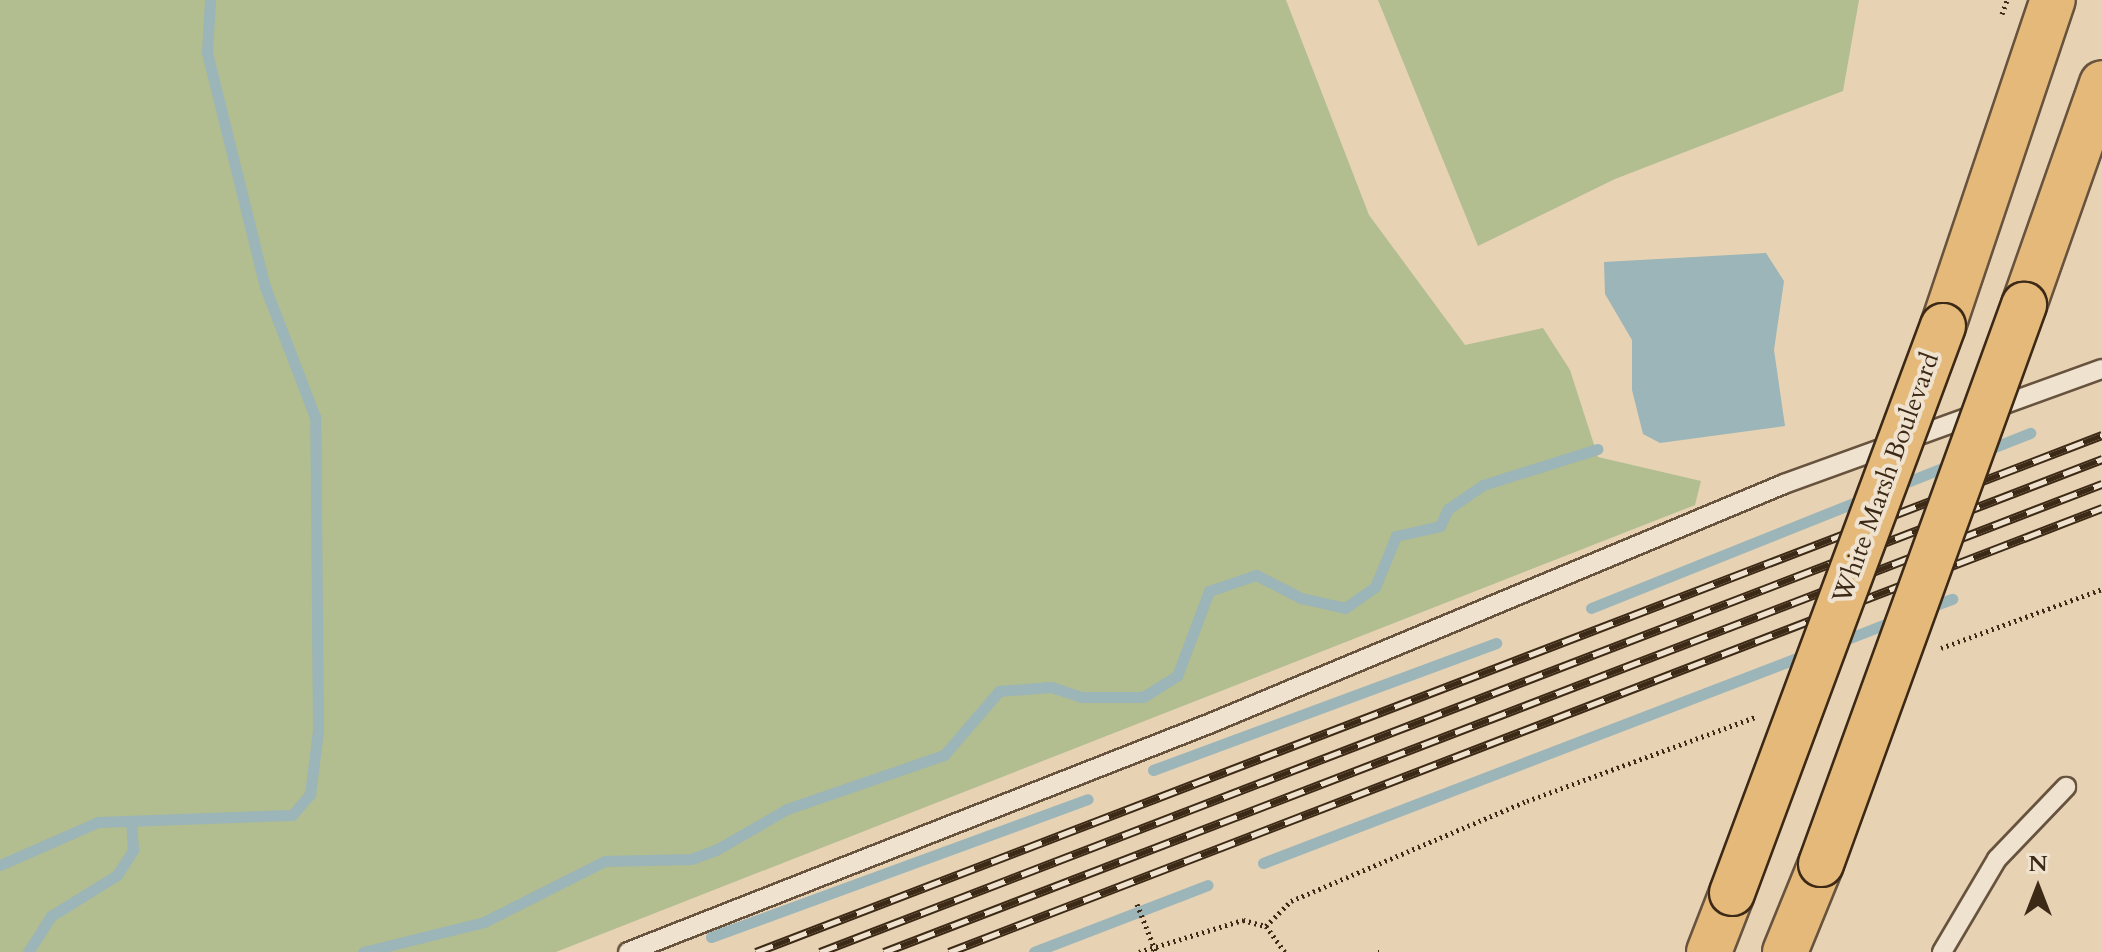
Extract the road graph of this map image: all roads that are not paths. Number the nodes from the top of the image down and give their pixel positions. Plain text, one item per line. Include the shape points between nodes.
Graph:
1 (2053, 0) edge
2 (2102, 83) edge
3 (2102, 369) edge
4 (2066, 787) dead end
5 (628, 952) edge
6 (1709, 952) edge
7 (1785, 952) edge
8 (1942, 952) edge

1 - 6 main road, White Marsh Boulevard, bridge via 1943,326
2 - 7 main road, bridge
3 - 5 lane via 1784,484 1211,723
4 - 8 lane via 1997,859

